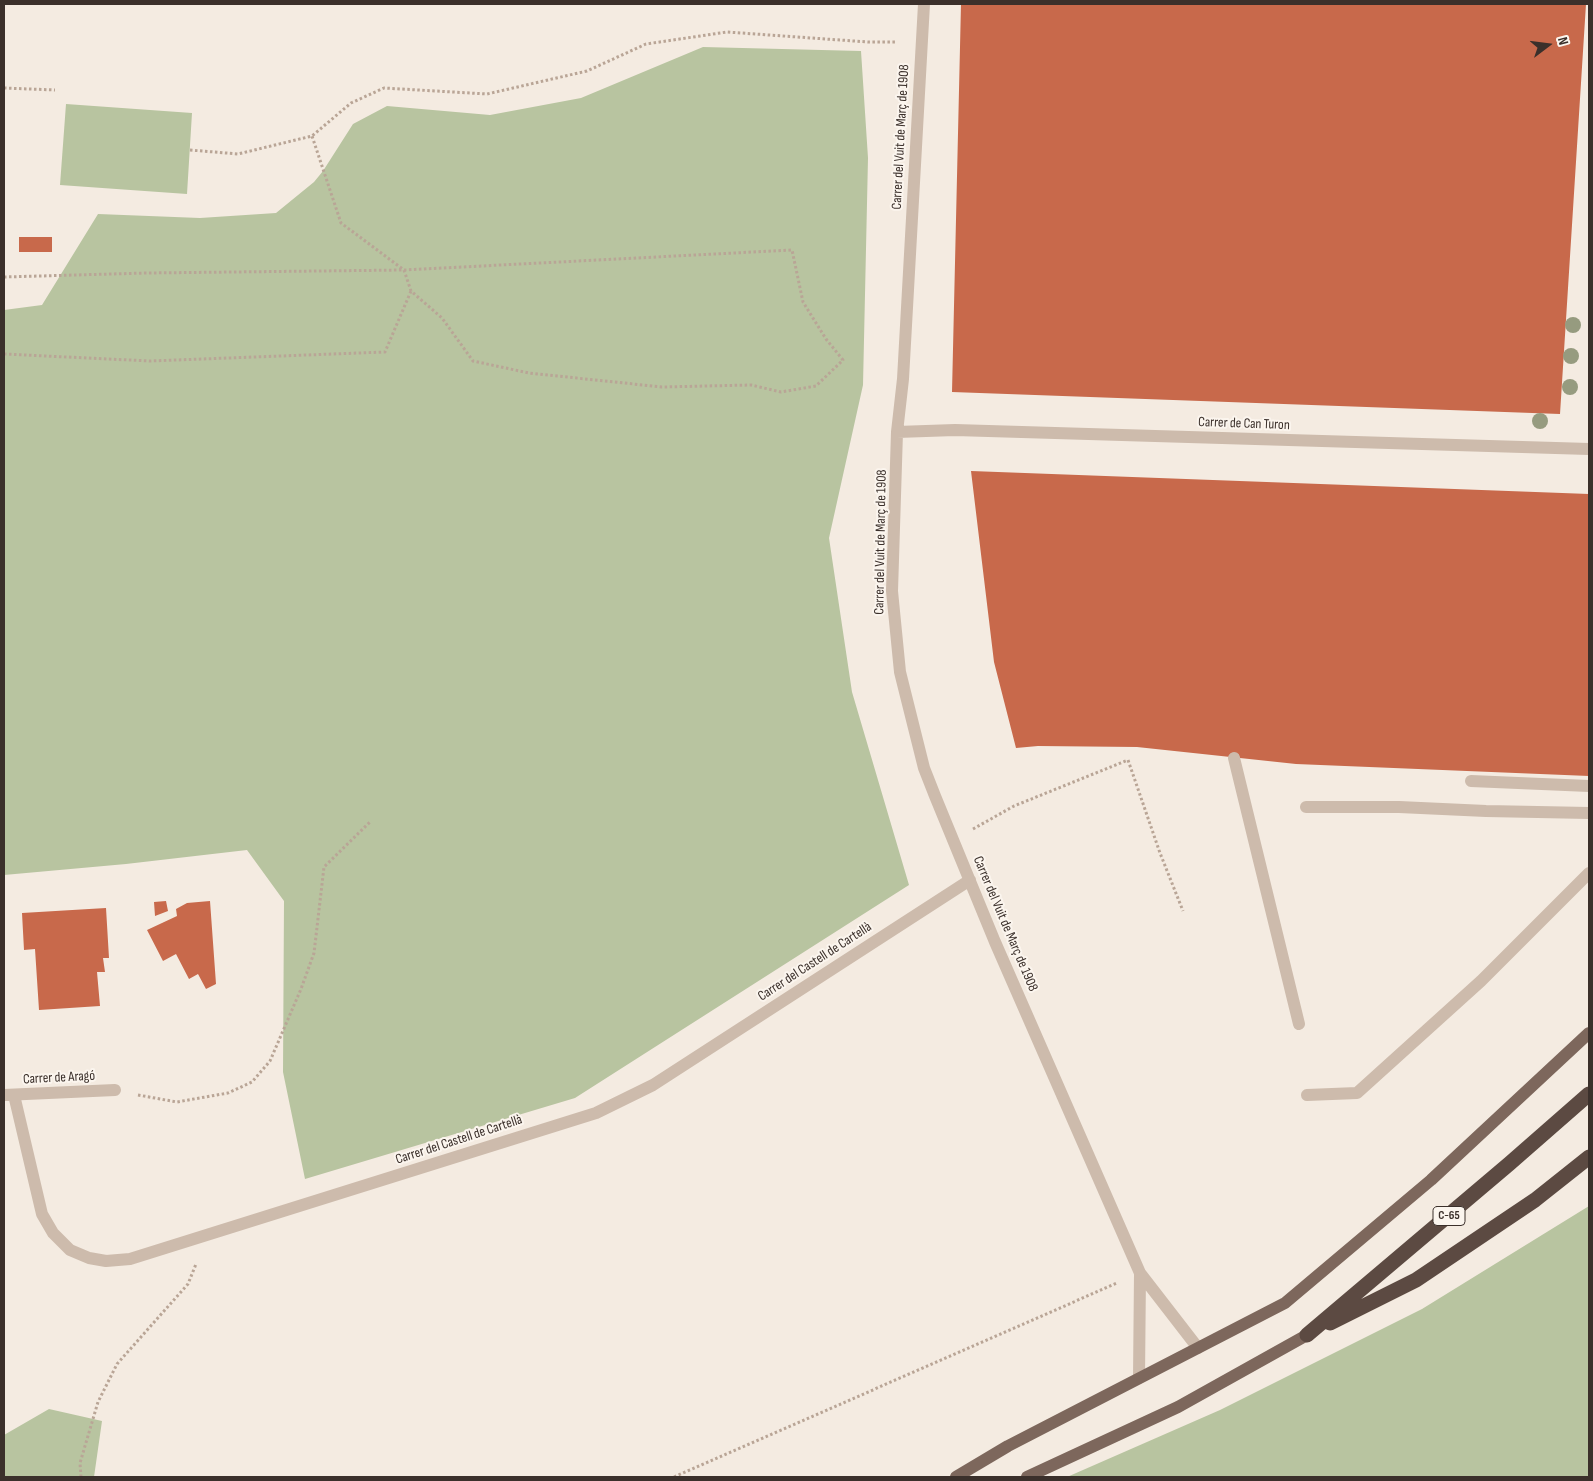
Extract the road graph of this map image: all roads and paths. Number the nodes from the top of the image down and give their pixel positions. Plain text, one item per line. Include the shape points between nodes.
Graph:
1 (924, 4) edge
2 (904, 42) dead end
3 (4, 88) edge
4 (55, 90) dead end
5 (312, 136) junction
6 (190, 150) dead end
7 (404, 270) junction
8 (4, 277) edge
9 (411, 291) junction
10 (4, 354) edge
11 (897, 432) junction
12 (1589, 450) edge
13 (1234, 758) dead end
14 (1471, 781) dead end
15 (1589, 786) edge
16 (1306, 806) dead end
17 (1589, 813) edge
18 (371, 821) dead end
19 (953, 840) junction
20 (1589, 873) edge
21 (970, 880) junction
22 (1183, 910) dead end
23 (1299, 1024) dead end
24 (1589, 1033) edge
25 (115, 1090) joint
26 (1589, 1094) edge
27 (9, 1095) edge
28 (1307, 1095) dead end
29 (1589, 1158) edge
30 (207, 1235) junction
31 (1140, 1273) junction
32 (1307, 1335) junction
33 (1198, 1348) junction
34 (1139, 1378) junction
35 (81, 1477) edge
36 (674, 1477) edge
37 (956, 1477) edge
38 (1027, 1477) edge

1 - 11 street, Carrer del Vuit de Març de 1908 via 903,380
2 - 5 path via 727,32 646,44 586,71 487,94 384,88 351,102
3 - 4 path
5 - 6 path via 238,154
5 - 7 path via 341,223
7 - 8 path
7 - 9 path
7 - 9 path via 792,250 803,302 843,360 816,386 781,392 751,385 652,386 529,373 473,361 442,318
9 - 10 path via 385,352 150,361
11 - 12 street, Carrer de Can Turon via 965,430
11 - 19 street, Carrer del Vuit de Març de 1908 via 892,591 900,672 924,768
13 - 23 street
14 - 15 street
16 - 17 street
18 - 25 path via 324,868 314,953 302,989 270,1061 252,1082 228,1094 177,1102
19 - 21 street, Carrer del Vuit de Març de 1908
19 - 22 path via 1014,806 1128,760
20 - 28 street via 1481,981 1357,1093
21 - 30 street, Carrer del Castell de Cartellà via 661,1080 596,1113
21 - 31 street, Carrer del Vuit de Març de 1908
24 - 33 main road via 1432,1180 1285,1303
25 - 27 street, Carrer de Aragó
26 - 32 highway, C-65
27 - 30 street, Carrer del Castell de Cartellà via 42,1214 53,1233 70,1250 106,1261 130,1259
29 - 32 highway, C-65 via 1535,1200 1416,1280
30 - 35 path via 188,1284 117,1364 98,1402 80,1463
31 - 33 street, Carrer del Vuit de Març de 1908
31 - 34 street, Carrer del Vuit de Març de 1908
31 - 36 path
32 - 38 main road, C-65 via 1178,1407
33 - 34 main road
34 - 37 main road via 1008,1446

